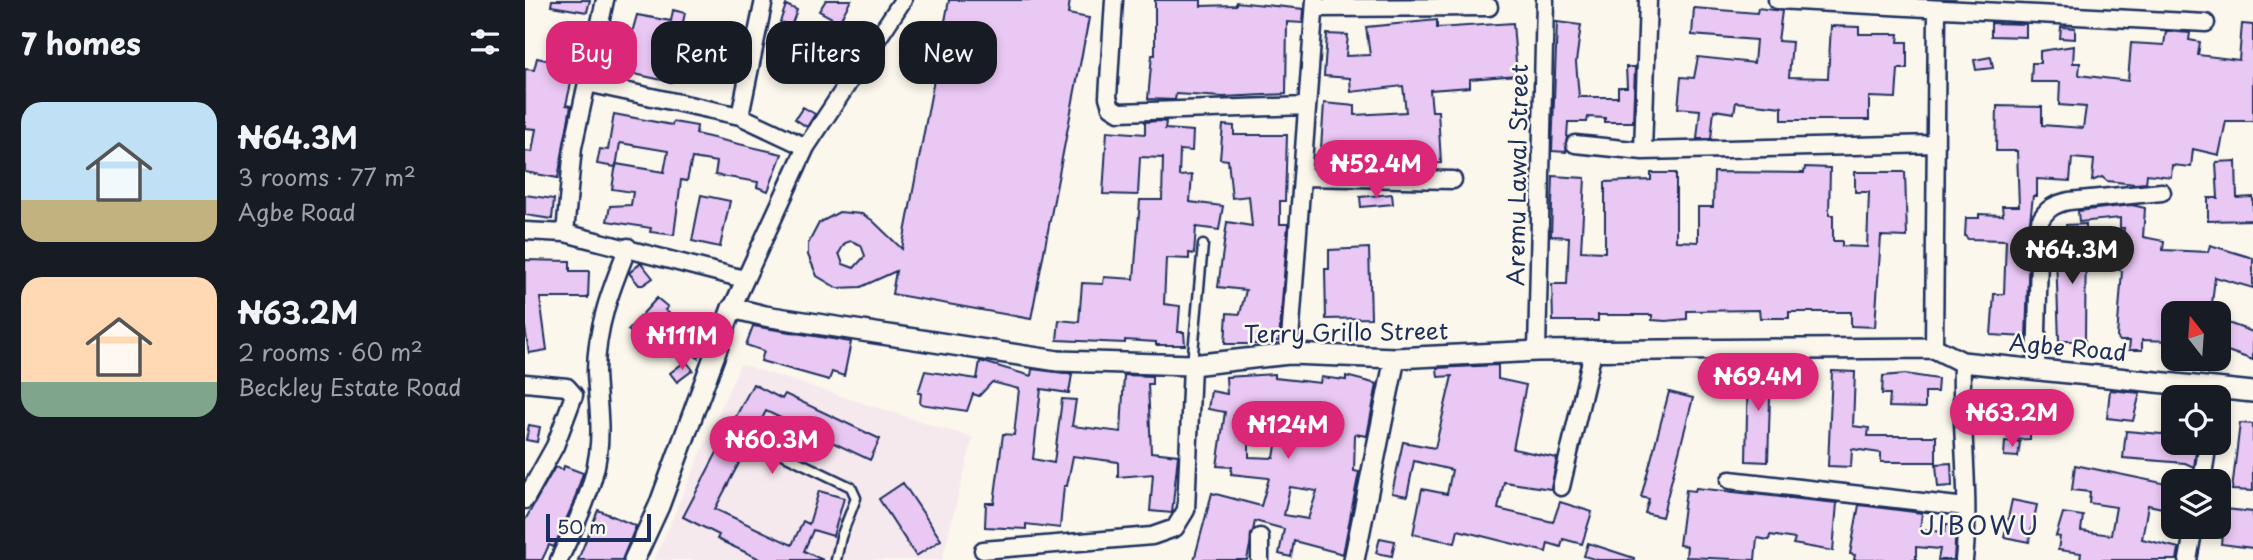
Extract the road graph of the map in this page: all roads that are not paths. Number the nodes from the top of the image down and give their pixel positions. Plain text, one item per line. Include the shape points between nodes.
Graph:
1 (605, 0) edge
2 (764, 0) edge
3 (903, 0) edge
4 (1114, 0) edge
5 (1545, 0) edge
6 (1648, 0) edge
7 (1777, 0) edge
8 (2059, 0) edge
9 (1315, 4) edge
10 (1489, 7) dead end
11 (1937, 11) junction
12 (2044, 14) junction
13 (600, 21) edge
14 (2206, 23) dead end
15 (587, 84) edge
16 (592, 84) edge
17 (1307, 106) junction
18 (740, 116) junction
19 (1575, 144) dead end
20 (1936, 144) junction
21 (806, 147) junction
22 (1643, 151) junction
23 (1302, 177) junction
24 (1453, 180) dead end
25 (2162, 192) dead end
26 (525, 231) edge
27 (565, 233) junction
28 (1203, 246) dead end
29 (628, 247) junction
30 (744, 279) junction
31 (732, 308) junction
32 (1934, 348) junction
33 (1537, 351) junction
34 (1593, 352) junction
35 (1289, 354) junction
36 (1395, 358) junction
37 (1962, 362) junction
38 (1192, 365) junction
39 (2036, 368) junction
40 (525, 383) edge
41 (2164, 385) edge
42 (2253, 391) edge
43 (2231, 392) edge
44 (774, 450) dead end
45 (1730, 480) dead end
46 (1560, 487) dead end
47 (525, 500) edge
48 (1966, 507) junction
49 (1261, 537) dead end
50 (2192, 539) edge
51 (983, 550) dead end
52 (1964, 558) edge
53 (559, 560) edge
54 (634, 560) edge
55 (836, 560) edge
56 (1260, 560) edge
57 (1354, 560) edge
58 (1981, 560) edge
59 (2188, 560) edge

1 - 13 street
2 - 18 street
3 - 21 street
4 - 17 street via 1108,97 1119,112
5 - 33 street, Aremu Lawal Street
6 - 22 street
7 - 11 street
8 - 12 street
9 - 10 street
9 - 17 street
11 - 12 street
11 - 20 street
12 - 14 street
15 - 27 street via 573,147
16 - 18 street
17 - 23 street
18 - 21 street
19 - 22 street
20 - 22 street
20 - 32 street
21 - 30 street
23 - 24 street
23 - 35 street
25 - 39 street via 2070,201 2045,212 2040,221
26 - 27 street
27 - 29 street
28 - 38 lane
29 - 30 street
29 - 53 street via 605,302 598,338 600,439 596,464 589,492
30 - 31 street
31 - 38 street, Terry Grillo Street via 1058,362
31 - 54 street via 659,506
32 - 34 street, Terry Grillo Street
32 - 37 street, Terry Grillo Street
33 - 34 street, Terry Grillo Street
33 - 36 street, Terry Grillo Street
34 - 46 street
35 - 36 street, Terry Grillo Street
35 - 38 street, Terry Grillo Street
36 - 57 street
37 - 39 street, Agbe Road
37 - 48 street
38 - 51 street via 1186,510 1175,528 1152,536
39 - 41 street, Agbe Road
40 - 47 street via 567,387 574,395 555,446
42 - 43 street, Agbe Road
44 - 55 lane via 851,487 856,498
45 - 48 street
48 - 52 street
49 - 56 street
50 - 59 street
52 - 58 street

